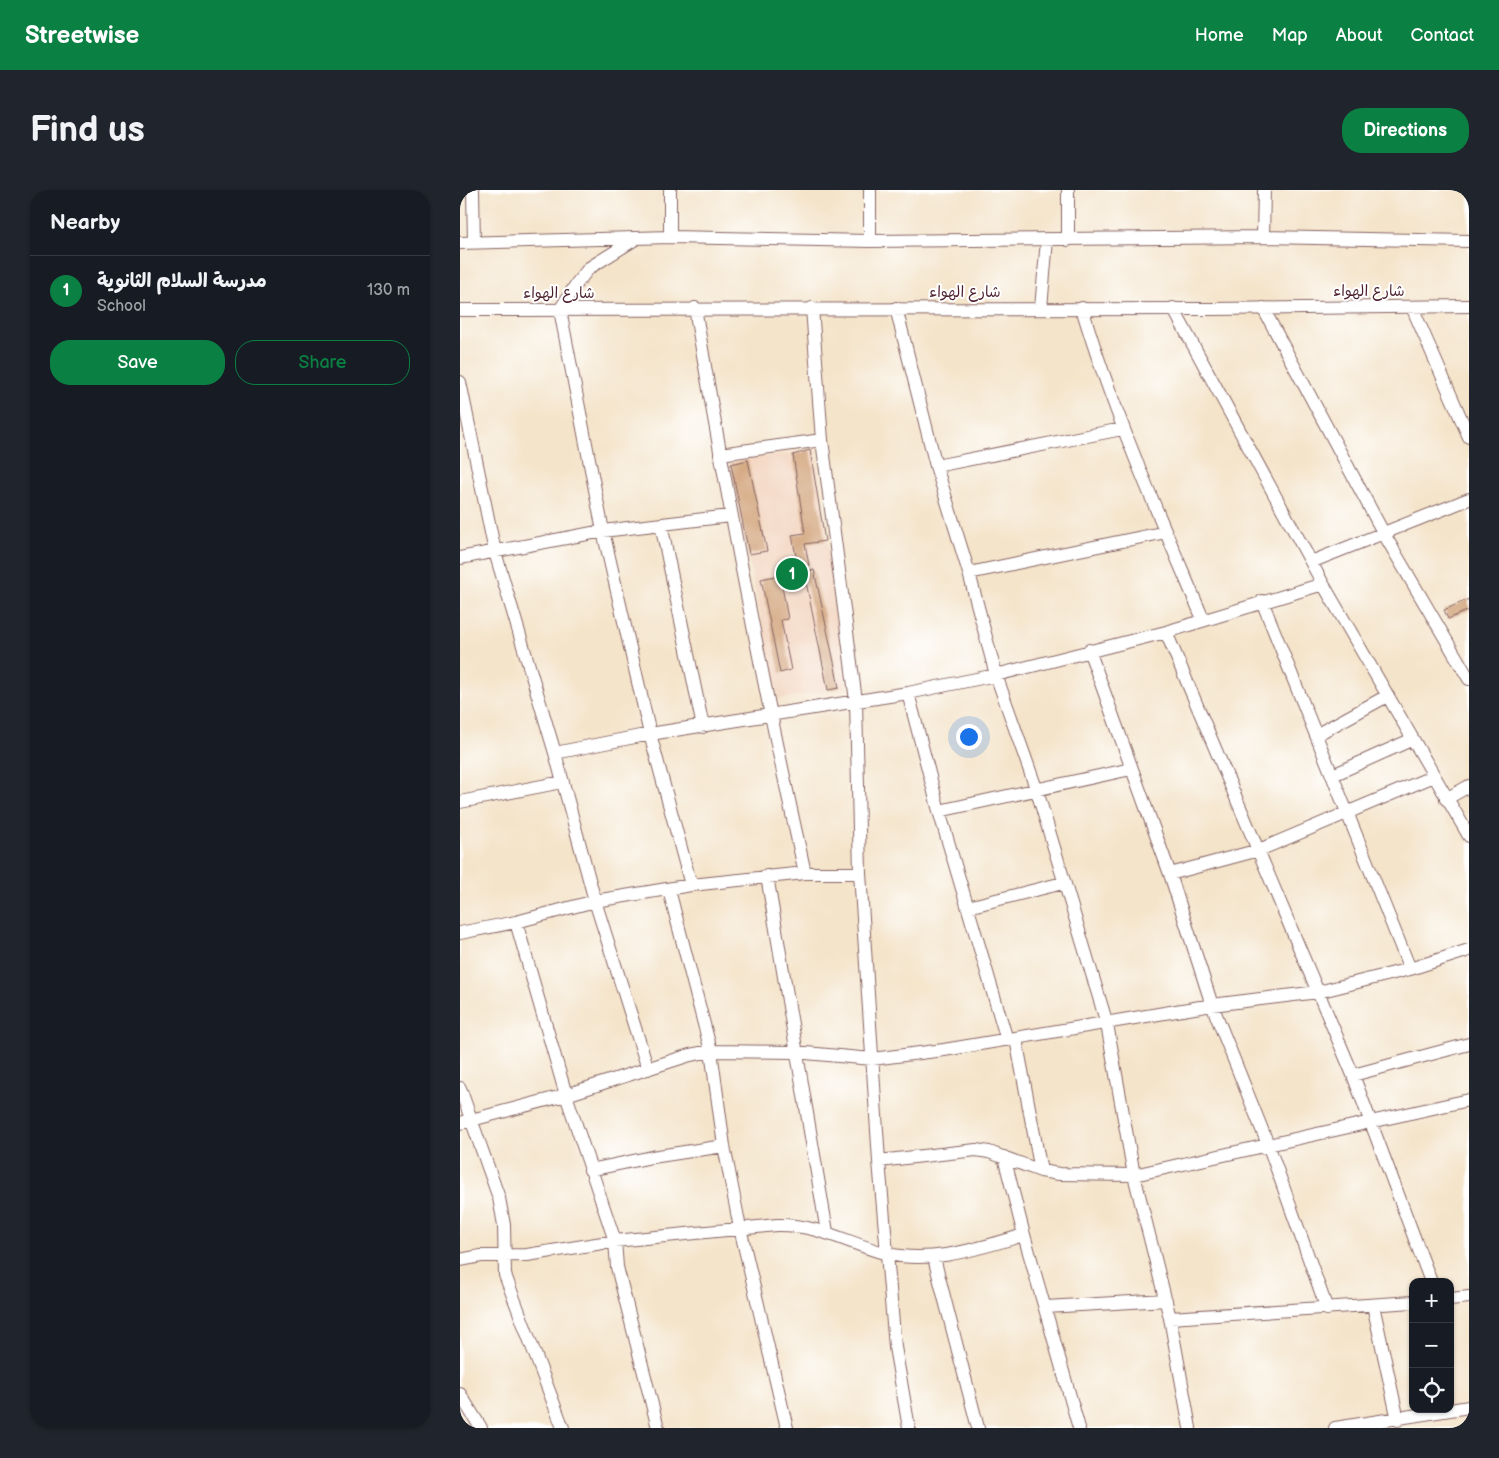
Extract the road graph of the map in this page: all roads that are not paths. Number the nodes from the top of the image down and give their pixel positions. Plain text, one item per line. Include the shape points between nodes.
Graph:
1 (473, 190) edge
2 (670, 190) edge
3 (870, 190) edge
4 (1068, 190) edge
5 (1264, 190) edge
6 (670, 237) junction
7 (1264, 237) junction
8 (637, 238) junction
9 (870, 240) junction
10 (1047, 240) junction
11 (1068, 240) junction
12 (1469, 241) edge
13 (460, 243) edge
14 (474, 243) junction
15 (1469, 306) edge
16 (1412, 307) junction
17 (695, 308) junction
18 (812, 308) junction
19 (896, 308) junction
20 (1042, 308) junction
21 (1082, 308) junction
22 (1173, 308) junction
23 (1263, 308) junction
24 (460, 310) edge
25 (560, 310) junction
26 (460, 382) edge
27 (1122, 428) junction
28 (1468, 430) edge
29 (822, 440) junction
30 (720, 454) junction
31 (936, 466) junction
32 (1469, 499) edge
33 (730, 516) junction
34 (661, 524) junction
35 (602, 531) junction
36 (1166, 532) junction
37 (1384, 534) junction
38 (495, 552) junction
39 (460, 558) edge
40 (1311, 562) junction
41 (968, 573) junction
42 (1322, 584) junction
43 (1262, 601) junction
44 (1203, 619) junction
45 (1166, 632) junction
46 (1089, 650) junction
47 (996, 675) junction
48 (1469, 679) edge
49 (908, 693) junction
50 (1387, 696) junction
51 (856, 701) junction
52 (770, 716) junction
53 (703, 727) junction
54 (650, 734) junction
55 (1316, 735) junction
56 (1412, 739) junction
57 (555, 753) junction
58 (1131, 769) junction
59 (1332, 775) junction
60 (1434, 776) junction
61 (562, 782) junction
62 (1469, 786) edge
63 (1037, 791) junction
64 (1446, 799) junction
65 (460, 802) edge
66 (939, 812) junction
67 (1348, 813) junction
68 (1469, 836) edge
69 (1259, 850) junction
70 (805, 873) junction
71 (860, 873) junction
72 (1170, 874) junction
73 (767, 876) junction
74 (1063, 883) junction
75 (691, 885) junction
76 (669, 890) junction
77 (595, 901) junction
78 (968, 906) junction
79 (516, 922) junction
80 (460, 933) edge
81 (1469, 950) edge
82 (1410, 968) junction
83 (1318, 992) junction
84 (1212, 1005) junction
85 (1107, 1024) junction
86 (1011, 1040) junction
87 (1469, 1044) edge
88 (711, 1051) junction
89 (795, 1052) junction
90 (872, 1059) junction
91 (648, 1070) junction
92 (1353, 1075) junction
93 (460, 1088) edge
94 (566, 1095) junction
95 (1469, 1100) edge
96 (466, 1122) edge
97 (1372, 1122) junction
98 (724, 1146) junction
99 (1269, 1147) junction
100 (1004, 1157) junction
101 (879, 1161) junction
102 (590, 1170) junction
103 (1041, 1171) junction
104 (1134, 1175) junction
105 (740, 1228) junction
106 (827, 1232) junction
107 (1024, 1235) junction
108 (615, 1241) junction
109 (886, 1253) junction
110 (505, 1255) junction
111 (934, 1258) junction
112 (460, 1260) edge
113 (1430, 1278) edge
114 (1469, 1297) edge
115 (1454, 1299) edge
116 (1166, 1300) junction
117 (1409, 1302) edge
118 (1373, 1306) junction
119 (1046, 1307) junction
120 (1327, 1309) junction
121 (1170, 1318) junction
122 (460, 1394) edge
123 (1469, 1406) edge
124 (1398, 1420) junction
125 (481, 1428) edge
126 (563, 1428) edge
127 (658, 1428) edge
128 (788, 1428) edge
129 (909, 1428) edge
130 (978, 1428) edge
131 (1079, 1428) edge
132 (1190, 1428) edge
133 (1335, 1428) edge

1 - 14 street
2 - 6 street
3 - 9 street
4 - 11 street
5 - 7 street
6 - 8 street
6 - 9 street
7 - 11 street
7 - 12 street
8 - 14 street
8 - 25 street via 589,268
9 - 10 street
10 - 11 street
10 - 20 street
13 - 14 street
15 - 16 street, شارع الهواء
16 - 23 street, شارع الهواء
16 - 28 street
17 - 18 street, شارع الهواء
17 - 25 street, شارع الهواء
17 - 30 street
18 - 19 street, شارع الهواء
18 - 29 street
19 - 20 street, شارع الهواء
19 - 31 street
20 - 21 street, شارع الهواء
21 - 22 street, شارع الهواء
21 - 27 street
22 - 23 street, شارع الهواء
22 - 40 street
23 - 37 street
24 - 25 street, شارع الهواء
25 - 35 street
26 - 38 street
27 - 31 street
27 - 36 street
29 - 30 street
29 - 51 street
30 - 33 street
31 - 41 street
32 - 37 street
33 - 34 street
33 - 52 street
34 - 35 street
34 - 53 street
35 - 38 street
35 - 54 street
36 - 41 street
36 - 44 street
37 - 40 street
37 - 48 street
38 - 39 street
38 - 57 street
40 - 42 street
41 - 47 street
42 - 43 street
42 - 50 street
43 - 44 street
43 - 55 street
44 - 45 street
45 - 46 street
45 - 69 street
46 - 47 street
46 - 58 street
47 - 49 street
47 - 63 street
49 - 51 street
49 - 66 street
50 - 55 street
50 - 56 street
51 - 52 street
51 - 71 street
52 - 53 street
52 - 70 street
53 - 54 street
54 - 57 street
54 - 75 street
55 - 59 street
56 - 59 street
56 - 60 street
57 - 61 street
58 - 63 street
58 - 72 street
59 - 67 street
60 - 64 street
60 - 67 street
61 - 65 street
61 - 77 street
62 - 64 street
63 - 66 street
63 - 74 street
64 - 68 street
66 - 78 street
67 - 69 street
67 - 82 street
69 - 72 street
69 - 83 street
70 - 71 street
70 - 73 street
71 - 90 street
72 - 84 street
73 - 75 street
73 - 89 street
74 - 78 street
74 - 85 street
75 - 76 street
76 - 77 street
76 - 88 street
77 - 79 street
77 - 91 street
78 - 86 street
79 - 80 street
79 - 94 street
81 - 82 street
82 - 83 street
83 - 84 street
83 - 92 street
84 - 85 street
84 - 99 street
85 - 86 street
85 - 104 street
86 - 90 street
86 - 103 street
87 - 92 street
88 - 89 street
88 - 91 street
88 - 98 street
89 - 90 street
89 - 106 street
90 - 101 street
91 - 94 street
92 - 97 street
93 - 96 street
94 - 96 street
94 - 102 street
95 - 97 street
96 - 110 street via 499,1198
97 - 99 street
97 - 113 street
98 - 102 street
98 - 105 street
99 - 104 street
99 - 120 street
100 - 101 street via 976,1150
100 - 103 street
100 - 107 street
101 - 109 street
102 - 108 street
103 - 104 street
104 - 116 street
105 - 106 street via 789,1225
105 - 108 street
105 - 128 street
106 - 109 street
107 - 111 street
107 - 119 street
108 - 110 street via 527,1256
108 - 127 street via 617,1268
109 - 111 street
109 - 129 street via 895,1347
110 - 112 street
110 - 126 street via 505,1274
111 - 130 street
114 - 115 street
116 - 119 street
116 - 121 street
117 - 118 street
118 - 120 street
118 - 124 street
119 - 131 street
120 - 121 street
121 - 132 street
122 - 125 street
123 - 124 street
124 - 133 street

